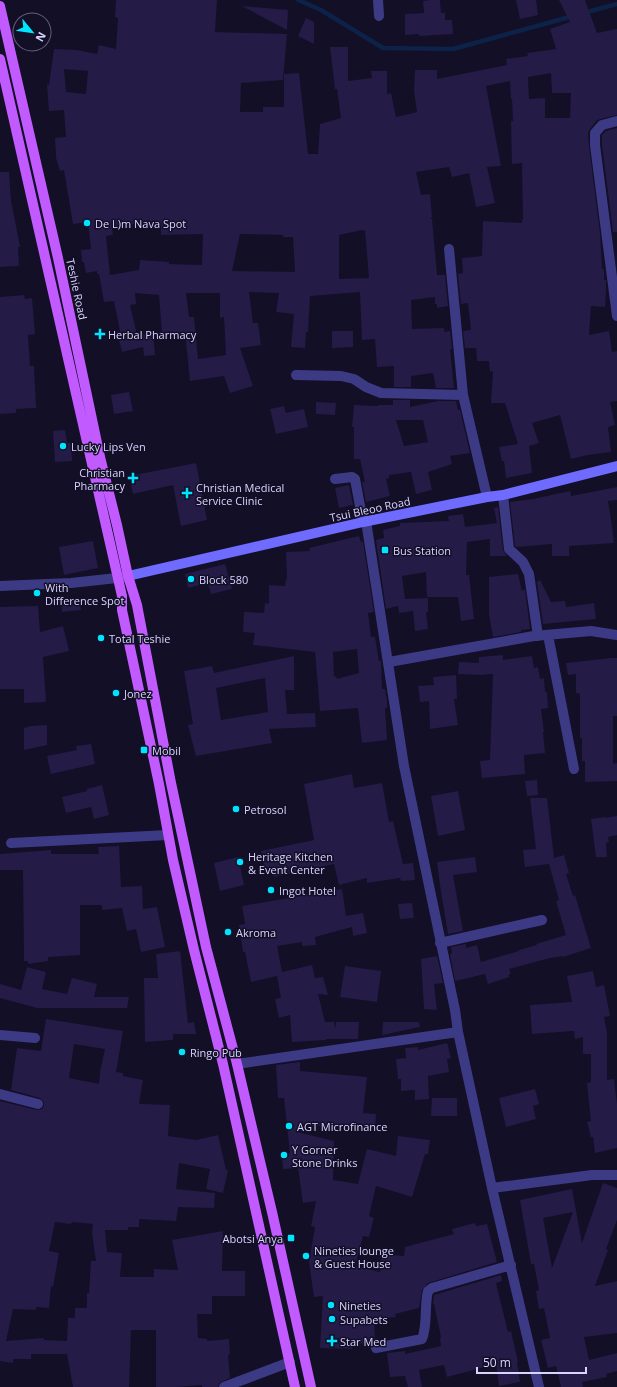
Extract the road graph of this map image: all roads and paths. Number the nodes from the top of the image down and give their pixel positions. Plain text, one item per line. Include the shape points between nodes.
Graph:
1 (378, 0) edge
2 (0, 6) edge
3 (379, 16) dead end
4 (0, 59) edge
5 (617, 121) edge
6 (449, 249) dead end
7 (617, 316) edge
8 (296, 375) dead end
9 (464, 395) junction
10 (617, 466) edge
11 (335, 479) dead end
12 (503, 495) junction
13 (488, 497) junction
14 (365, 521) junction
15 (128, 576) junction
16 (117, 578) junction
17 (0, 586) edge
18 (543, 635) junction
19 (617, 635) edge
20 (389, 662) junction
21 (574, 769) dead end
22 (168, 835) junction
23 (11, 843) dead end
24 (542, 920) dead end
25 (440, 943) junction
26 (458, 1032) junction
27 (0, 1035) edge
28 (35, 1038) dead end
29 (238, 1064) junction
30 (0, 1094) edge
31 (38, 1104) dead end
32 (617, 1175) edge
33 (492, 1188) junction
34 (510, 1265) junction
35 (376, 1348) dead end
36 (290, 1362) junction
37 (224, 1387) edge
38 (295, 1387) edge
39 (311, 1387) edge
40 (539, 1387) edge

1 - 3 street
2 - 15 main road, Teshie Road
4 - 16 main road
5 - 7 street via 602,124 595,133 595,139
6 - 9 street
8 - 9 street via 341,376 354,379 381,393
9 - 13 street
10 - 12 street, Tsui Bleoo Road
11 - 14 street via 355,479
12 - 13 street, Tsui Bleoo Road
12 - 18 street via 509,549 523,562 529,574
13 - 14 street, Tsui Bleoo Road
14 - 15 street, Tsui Bleoo Road
14 - 20 street
15 - 16 street
15 - 29 main road, Teshie Road via 137,605 172,790 206,947
16 - 17 street
16 - 22 main road
18 - 19 street via 591,631
18 - 20 street
18 - 21 street
20 - 25 street via 404,766
22 - 23 street
22 - 36 main road
24 - 25 street
25 - 26 street
26 - 29 street
26 - 33 street
27 - 28 street
29 - 39 main road, Teshie Road
30 - 31 street
32 - 33 street via 592,1175
33 - 34 street
34 - 35 street via 432,1288 426,1298 425,1333 422,1339
34 - 40 street
36 - 37 street
36 - 38 main road

